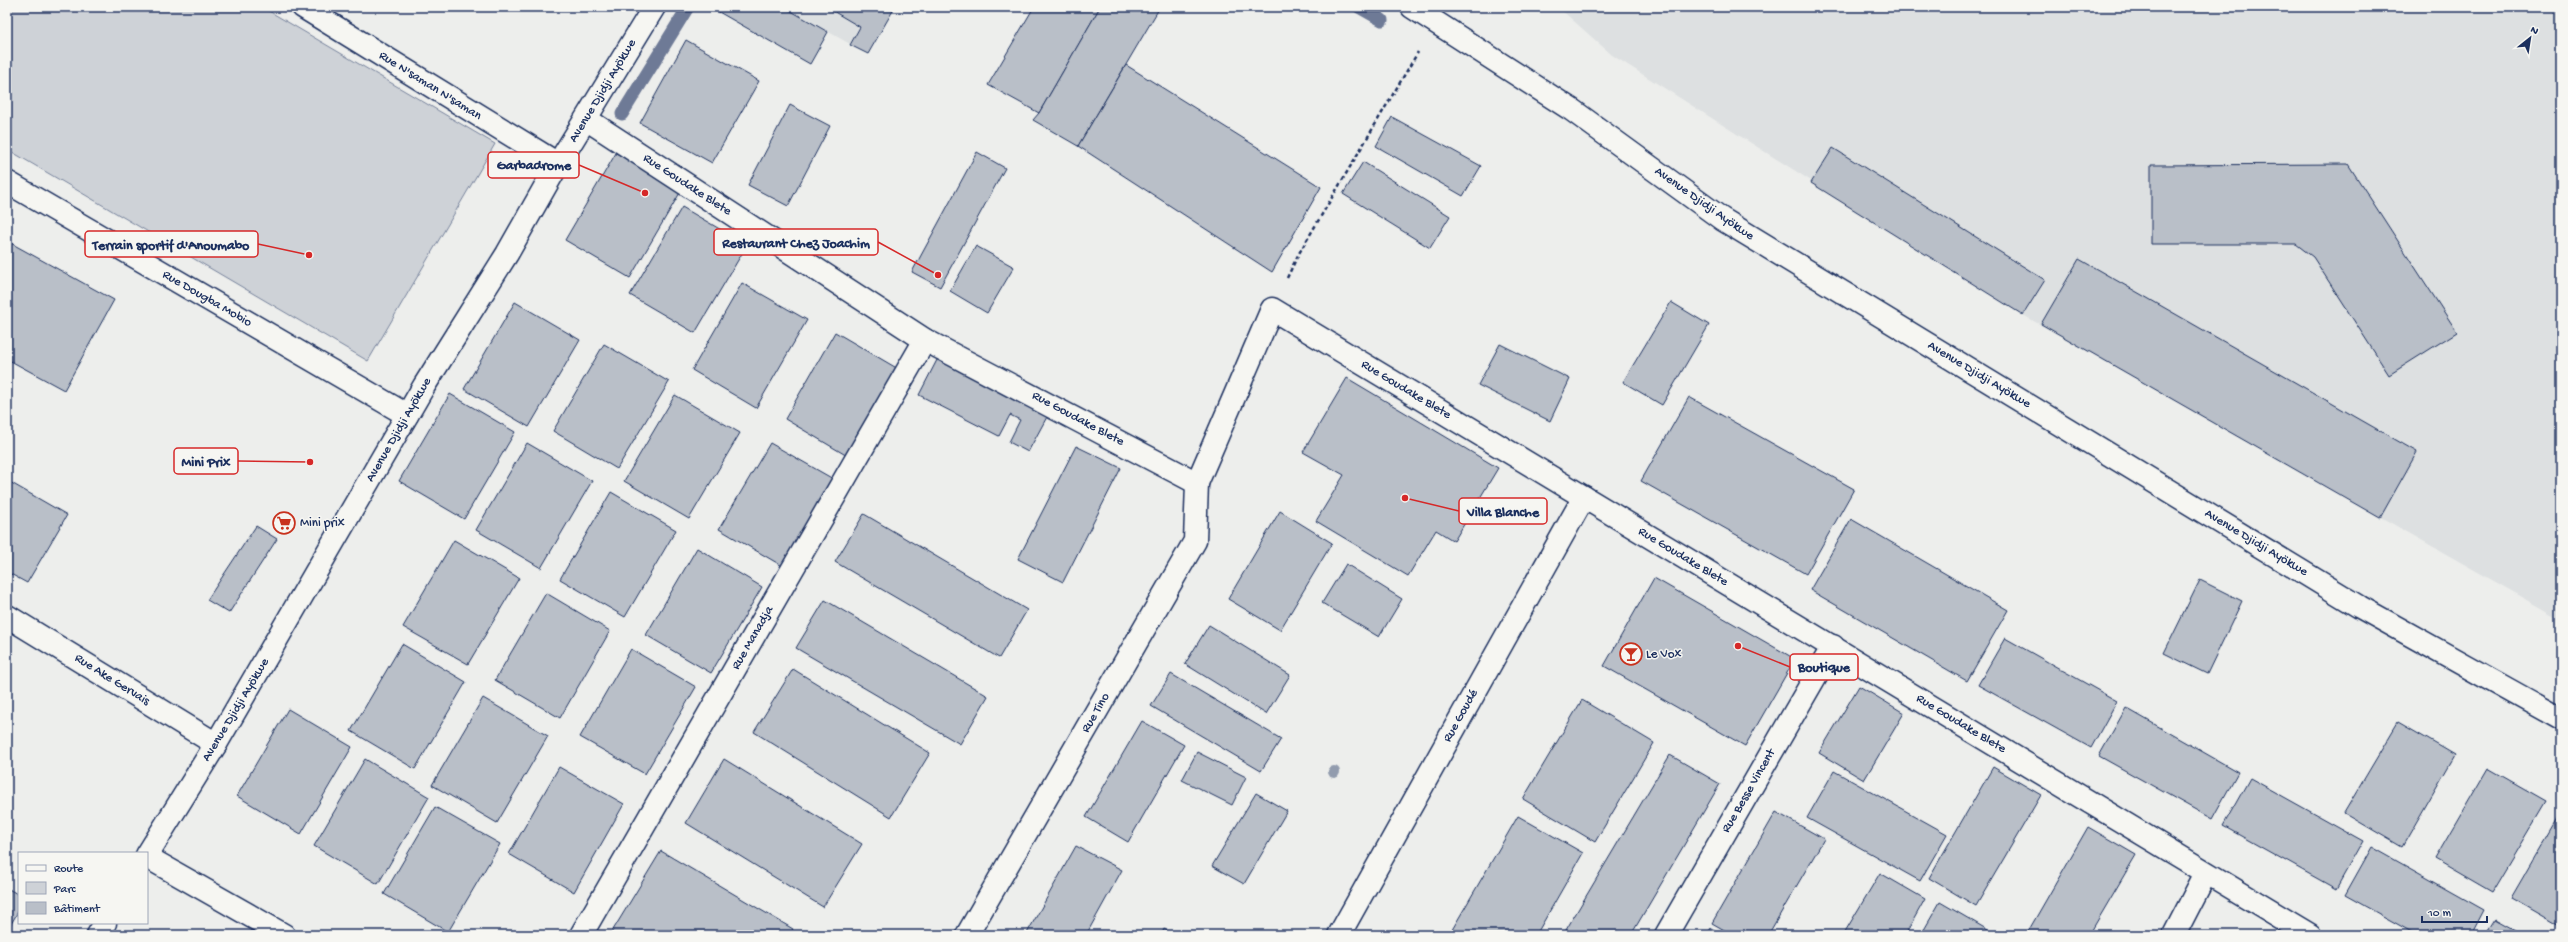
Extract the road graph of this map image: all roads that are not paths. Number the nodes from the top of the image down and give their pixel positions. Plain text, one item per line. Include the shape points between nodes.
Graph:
1 (303, 7) edge
2 (654, 7) edge
3 (1412, 7) edge
4 (586, 119) junction
5 (558, 164) junction
6 (7, 182) edge
7 (925, 340) junction
8 (407, 415) junction
9 (1197, 483) junction
10 (1584, 497) junction
11 (7, 616) edge
12 (1833, 646) junction
13 (2561, 719) edge
14 (216, 744) junction
15 (148, 854) edge
16 (148, 857) edge
17 (2206, 873) junction
18 (104, 924) edge
19 (98, 935) edge
20 (284, 935) edge
21 (581, 935) edge
22 (968, 935) edge
23 (1339, 935) edge
24 (1666, 935) edge
25 (2174, 935) edge
26 (2310, 935) edge

1 - 5 street, Rue N'saman N'saman
2 - 4 street, Avenue Djidji Ayökwe
3 - 13 street, Avenue Djidji Ayökwe via 1572,110 1722,219 2360,607
4 - 5 street, Avenue Djidji Ayökwe
4 - 7 street, Rue Goudake Blete
5 - 8 street, Avenue Djidji Ayökwe via 507,254
6 - 8 street, Rue Dougba Mobio
7 - 9 street, Rue Goudake Blete
7 - 21 street, Rue Manadja
8 - 14 street, Avenue Djidji Ayökwe
9 - 10 street, Rue Goudake Blete via 1272,309
9 - 22 street, Rue Tino via 1195,540
10 - 12 street, Rue Goudake Blete
10 - 23 street, Rue Goudé
11 - 14 street, Rue Ake Gervais
12 - 17 street, Rue Goudake Blete
12 - 24 street, Rue Besse Vincent
14 - 15 street, Avenue Djidji Ayökwe
16 - 20 street
17 - 25 street
17 - 26 street, Rue Goudake Blete
18 - 19 street

